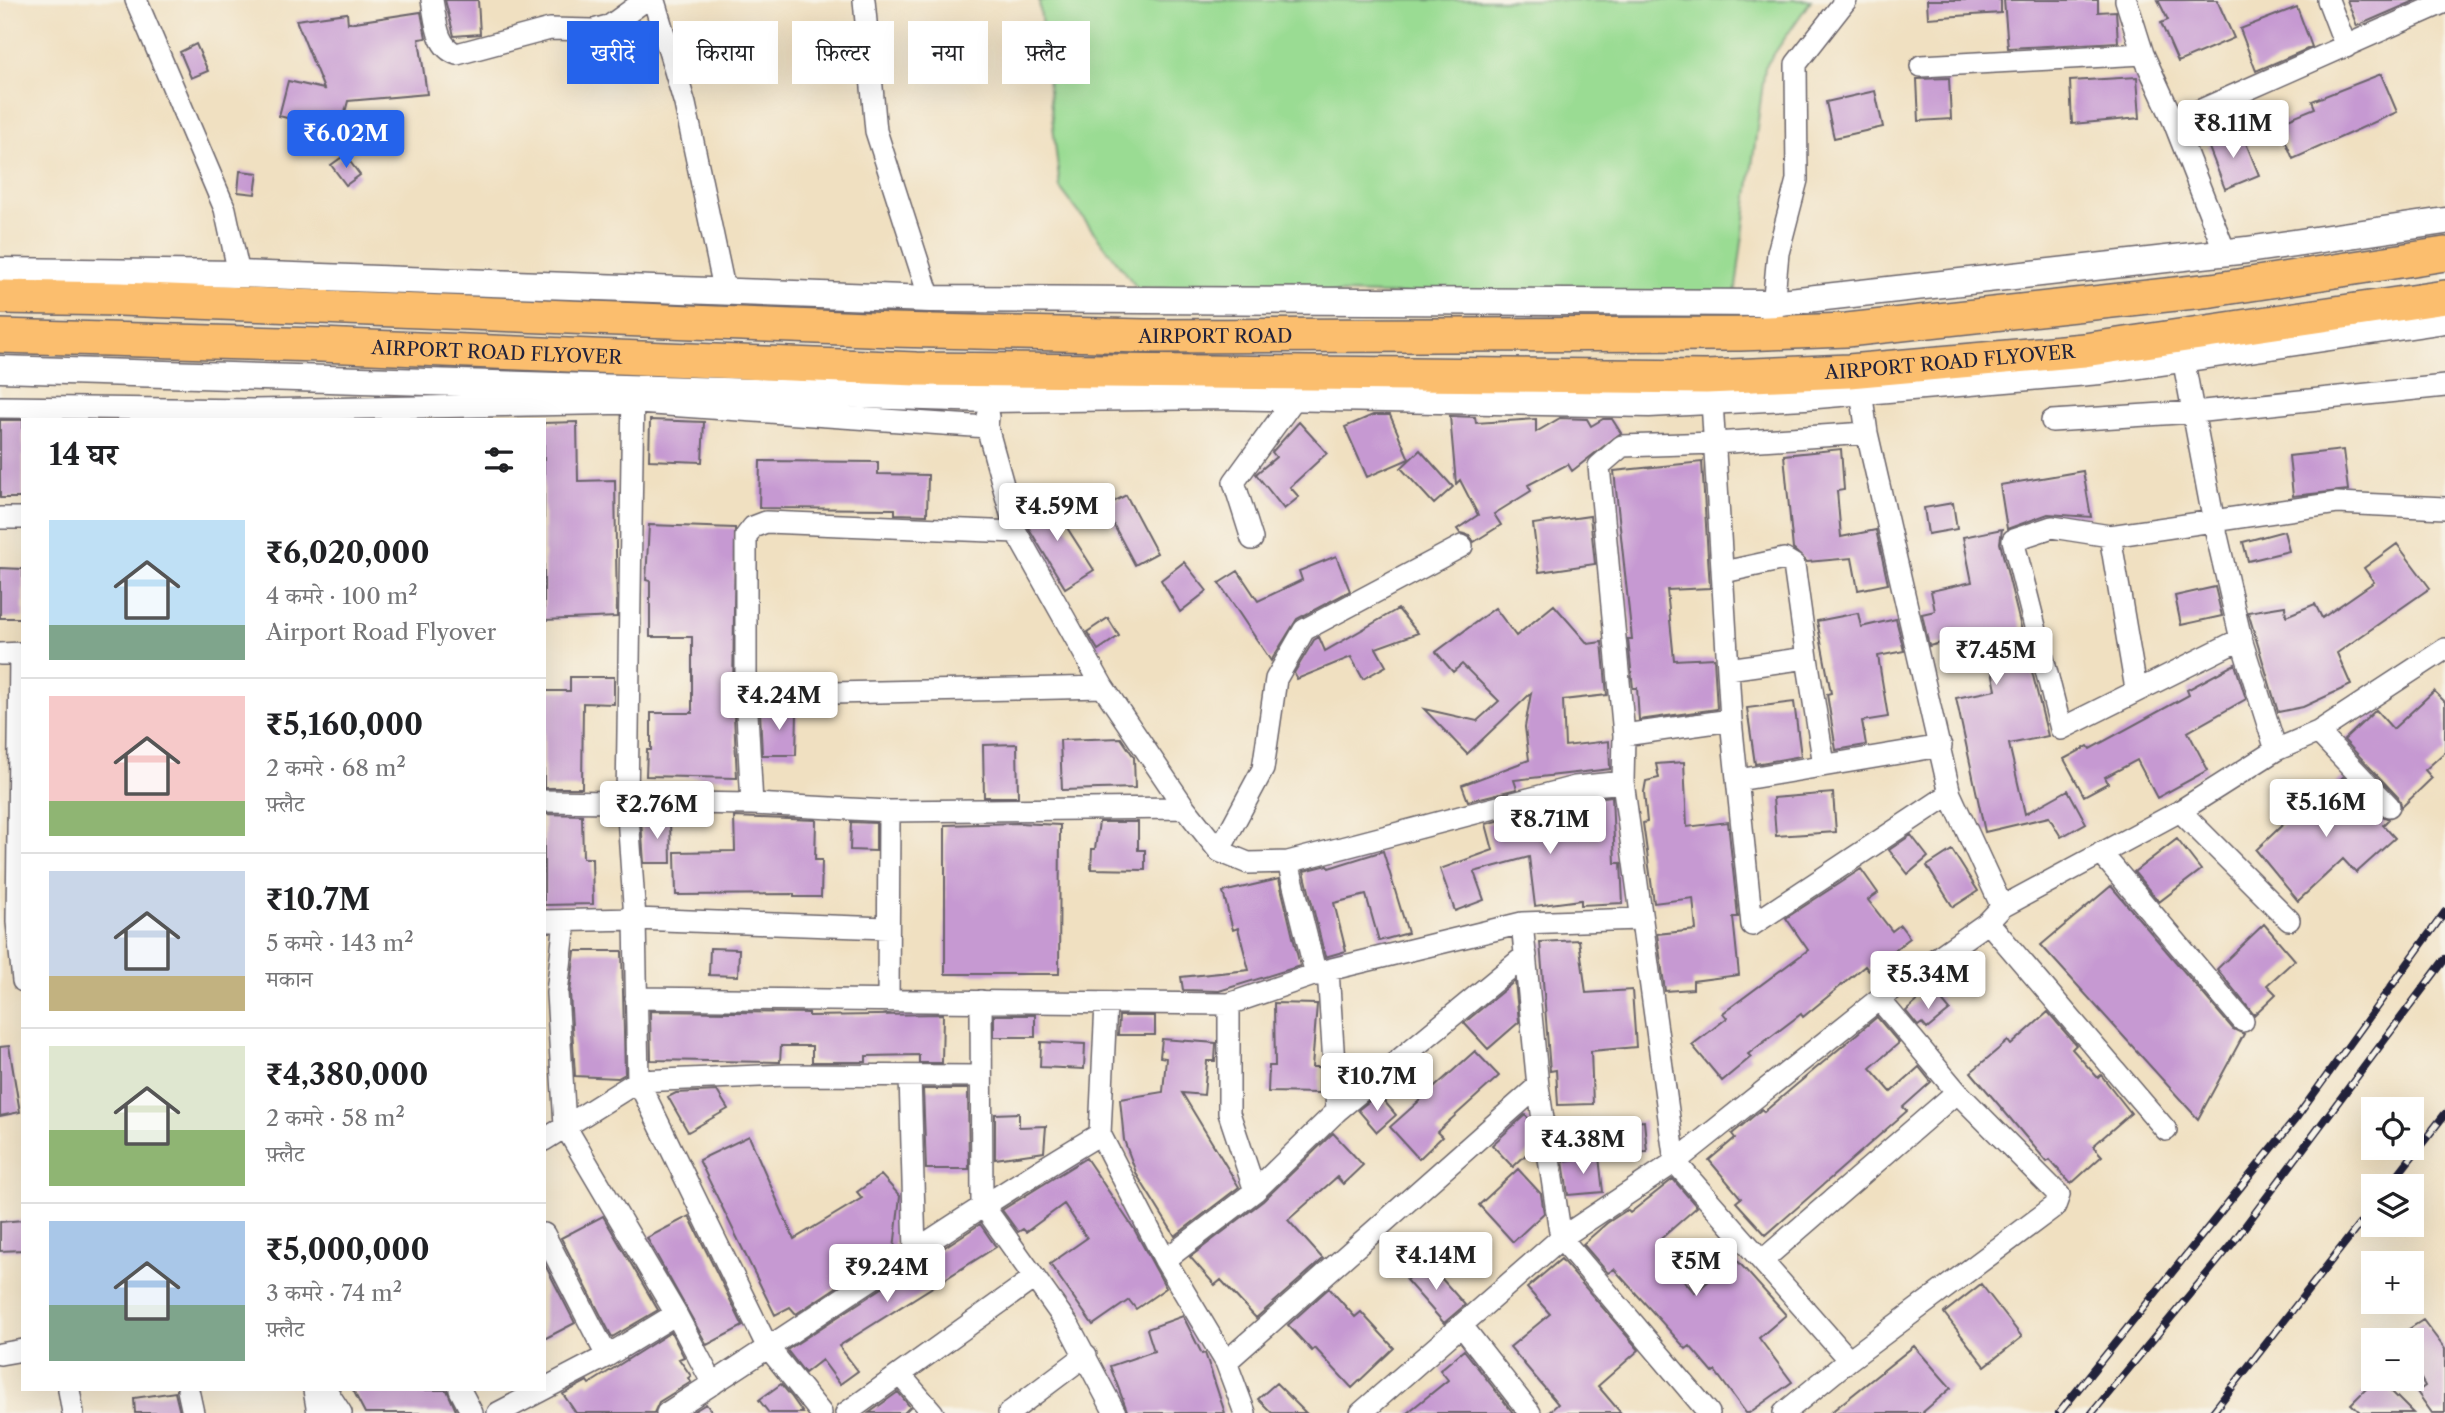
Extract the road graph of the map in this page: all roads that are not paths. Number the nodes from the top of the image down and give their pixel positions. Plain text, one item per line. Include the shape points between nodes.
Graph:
1 (136, 0) edge
2 (432, 0) edge
3 (864, 0) edge
4 (1846, 0) edge
5 (2126, 0) edge
6 (2328, 0) edge
7 (2441, 2) edge
8 (2346, 47) junction
9 (2143, 54) junction
10 (1920, 66) dead end
11 (2174, 122) junction
12 (2445, 221) edge
13 (2225, 252) junction
14 (2445, 254) edge
15 (0, 271) edge
16 (239, 274) junction
17 (724, 293) junction
18 (0, 297) edge
19 (2445, 297) edge
20 (930, 299) junction
21 (650, 310) junction
22 (1772, 318) junction
23 (2445, 320) edge
24 (0, 336) edge
25 (2183, 358) junction
26 (0, 369) edge
27 (147, 372) junction
28 (252, 375) junction
29 (1855, 381) junction
30 (991, 384) junction
31 (2445, 386) edge
32 (1450, 388) junction
33 (632, 395) junction
34 (1296, 398) junction
35 (1712, 401) junction
36 (512, 403) edge
37 (0, 407) edge
38 (2194, 412) junction
39 (144, 415) edge
40 (254, 415) edge
41 (2052, 421) dead end
42 (987, 427) junction
43 (1867, 433) junction
44 (1715, 443) junction
45 (2445, 508) edge
46 (0, 518) edge
47 (21, 518) edge
48 (2214, 523) junction
49 (1016, 532) junction
50 (2110, 536) junction
51 (1252, 539) dead end
52 (1462, 546) dead end
53 (1724, 572) junction
54 (2242, 639) junction
55 (2445, 649) edge
56 (14, 654) edge
57 (1807, 658) junction
58 (1728, 668) junction
59 (1102, 687) junction
60 (2136, 689) junction
61 (746, 695) junction
62 (1731, 720) junction
63 (2318, 732) junction
64 (1624, 735) junction
65 (1941, 746) junction
66 (2276, 750) junction
67 (1824, 765) junction
68 (1738, 780) junction
69 (1623, 782) junction
70 (1950, 794) junction
71 (546, 801) edge
72 (628, 801) junction
73 (752, 804) junction
74 (2389, 806) dead end
75 (1185, 808) junction
76 (889, 811) junction
77 (2180, 811) junction
78 (1219, 851) junction
79 (2101, 853) junction
80 (1288, 862) junction
81 (1995, 914) junction
82 (635, 919) junction
83 (1640, 919) junction
84 (2289, 920) dead end
85 (554, 921) edge
86 (13, 922) edge
87 (1522, 923) junction
88 (887, 928) junction
89 (1526, 954) junction
90 (21, 969) edge
91 (1322, 972) junction
92 (551, 993) edge
93 (636, 998) junction
94 (1879, 999) junction
95 (981, 1001) junction
96 (888, 1002) junction
97 (1106, 1003) junction
98 (1229, 1004) junction
99 (2243, 1021) dead end
100 (909, 1076) junction
101 (980, 1076) junction
102 (638, 1081) junction
103 (1538, 1086) junction
104 (1957, 1092) junction
105 (1337, 1111) junction
106 (565, 1126) junction
107 (2166, 1130) dead end
108 (1100, 1134) junction
109 (546, 1139) edge
110 (1675, 1162) junction
111 (1255, 1191) junction
112 (982, 1204) junction
113 (546, 1238) edge
114 (1561, 1238) junction
115 (915, 1251) junction
116 (1165, 1260) junction
117 (1763, 1260) junction
118 (1034, 1279) junction
119 (676, 1314) junction
120 (1462, 1326) junction
121 (767, 1346) junction
122 (21, 1350) edge
123 (0, 1354) edge
124 (1086, 1355) junction
125 (607, 1356) junction
126 (1849, 1360) junction
127 (1226, 1362) junction
128 (901, 1376) junction
129 (713, 1384) junction
130 (546, 1385) edge
131 (69, 1391) edge
132 (188, 1391) edge
133 (314, 1391) edge
134 (327, 1391) edge
135 (461, 1391) edge
136 (532, 1392) edge
137 (73, 1413) edge
138 (193, 1413) edge
139 (318, 1413) edge
140 (341, 1413) edge
141 (472, 1413) edge
142 (498, 1413) edge
143 (667, 1413) edge
144 (821, 1413) edge
145 (846, 1413) edge
146 (933, 1413) edge
147 (1009, 1413) edge
148 (1115, 1413) edge
149 (1245, 1413) edge
150 (1361, 1413) edge
151 (1530, 1413) edge
152 (1709, 1413) edge
153 (1784, 1413) edge

1 - 16 street via 225,209
2 - 17 street via 441,43 457,54 550,29 593,30 611,25 645,1 654,1 685,104
3 - 20 street via 876,131
4 - 22 street via 1796,64 1797,180 1779,253
5 - 9 street
6 - 8 street
7 - 8 street
8 - 11 street
9 - 10 street
9 - 11 street
11 - 13 street
12 - 13 street
13 - 22 street
14 - 22 main road via 2212,289 1846,330
15 - 16 street
16 - 21 street
17 - 20 street
17 - 21 street
18 - 21 main road, AIRPORT ROAD FLYOVER
19 - 29 main road, AIRPORT ROAD FLYOVER
20 - 22 street
21 - 22 main road, AIRPORT ROAD via 892,330 1145,336
23 - 25 street
24 - 30 main road, AIRPORT ROAD FLYOVER via 730,363
25 - 29 street via 2100,371
25 - 38 street
26 - 27 street
27 - 28 street
27 - 39 street
28 - 36 street
28 - 40 street
29 - 32 main road, AIRPORT ROAD FLYOVER via 1706,377
29 - 35 street
29 - 43 street
30 - 32 main road, AIRPORT ROAD FLYOVER
30 - 33 street
30 - 34 street
30 - 42 street
31 - 38 street
32 - 34 street
32 - 35 street via 1649,404
33 - 36 street
33 - 42 street
33 - 72 street
34 - 51 street via 1234,482
35 - 44 street
36 - 40 street
37 - 39 street
38 - 41 street
38 - 48 street
39 - 40 street
42 - 49 street
43 - 44 street
43 - 65 street
44 - 53 street
44 - 64 street via 1622,446 1599,466
45 - 48 street via 2337,503
46 - 47 street
48 - 50 street
48 - 54 street
49 - 59 street
49 - 61 street via 766,522 752,527 746,536
50 - 60 street
50 - 60 street via 2052,527 2013,540 2061,729
52 - 78 street via 1304,630 1276,679 1263,769
53 - 57 street via 1784,559 1794,565
53 - 58 street
54 - 60 street
54 - 66 street
55 - 63 street
56 - 86 street
57 - 58 street
57 - 67 street
58 - 62 street
59 - 61 street
59 - 75 street
61 - 73 street
62 - 64 street
62 - 68 street
63 - 66 street
63 - 74 street
64 - 69 street
65 - 67 street
65 - 70 street
66 - 77 street
67 - 68 street
68 - 70 street via 1752,925
69 - 80 street via 1575,787
69 - 83 street
70 - 81 street
71 - 72 street
72 - 73 street
72 - 82 street
73 - 76 street
75 - 76 street
75 - 78 street
76 - 88 street
77 - 79 street
77 - 84 street
78 - 80 street via 1248,863
79 - 81 street
79 - 99 street
80 - 91 street
81 - 94 street
81 - 107 street
82 - 85 street
82 - 88 street
82 - 93 street
83 - 87 street
83 - 110 street
85 - 92 street
86 - 90 street
87 - 89 street
87 - 91 street
88 - 96 street
89 - 103 street
89 - 105 street
91 - 98 street
91 - 105 street
92 - 106 street
93 - 96 street
93 - 102 street
94 - 104 street
94 - 110 street
95 - 96 street
95 - 97 street
95 - 101 street
97 - 98 street
97 - 108 street
98 - 111 street via 1229,1113
100 - 101 street
100 - 102 street
100 - 115 street
101 - 112 street
102 - 106 street
102 - 121 street
103 - 114 street
103 - 127 street
104 - 117 street
104 - 126 street via 2059,1195 2055,1206
105 - 111 street
106 - 109 street
106 - 119 street
108 - 112 street
108 - 116 street
110 - 114 street
110 - 117 street
111 - 116 street
112 - 115 street
112 - 118 street
113 - 125 street
114 - 120 street
114 - 152 street
115 - 121 street
116 - 127 street
117 - 126 street
118 - 124 street
118 - 128 street
119 - 125 street
119 - 129 street
120 - 150 street
120 - 151 street
121 - 129 street
121 - 144 street
122 - 123 street
124 - 147 street
124 - 148 street
125 - 130 street
126 - 153 street
127 - 149 street
128 - 145 street
128 - 146 street
129 - 143 street
131 - 137 street
132 - 138 street
133 - 139 street
134 - 140 street
135 - 141 street
136 - 142 street

